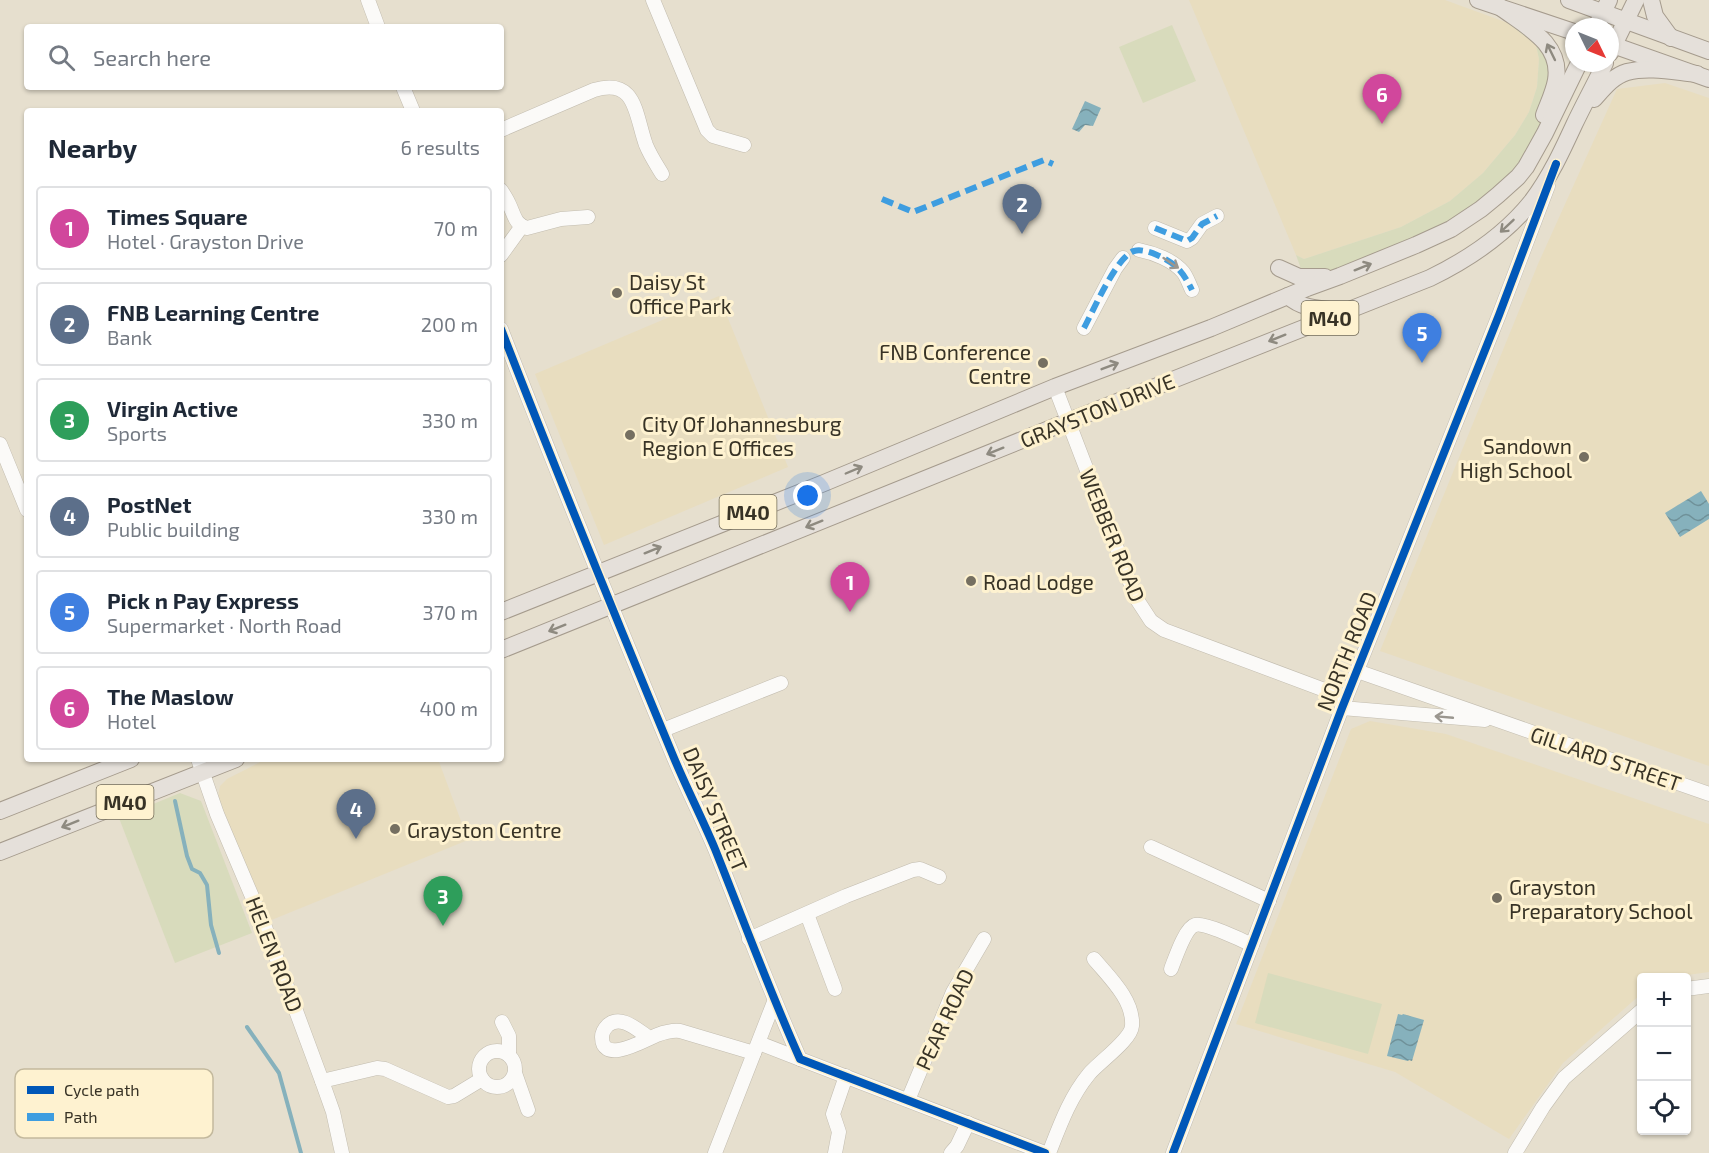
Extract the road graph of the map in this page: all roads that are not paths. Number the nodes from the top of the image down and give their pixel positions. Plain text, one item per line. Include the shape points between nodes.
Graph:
1 (368, 0) edge
2 (653, 0) edge
3 (1478, 0) edge
4 (1569, 0) edge
5 (1636, 0) edge
6 (1651, 0) edge
7 (1500, 7) junction
8 (1602, 13) edge
9 (1626, 21) junction
10 (377, 24) edge
11 (1565, 29) edge
12 (1619, 34) edge
13 (1672, 38) junction
14 (1619, 51) edge
15 (1709, 51) edge
16 (1575, 72) edge
17 (1600, 72) edge
18 (1703, 77) edge
19 (404, 90) edge
20 (412, 108) edge
21 (1574, 125) junction
22 (504, 129) edge
23 (744, 145) dead end
24 (1556, 164) junction
25 (1526, 167) junction
26 (662, 174) dead end
27 (504, 195) edge
28 (1217, 216) dead end
29 (588, 218) dead end
30 (522, 226) junction
31 (1155, 228) dead end
32 (1138, 250) dead end
33 (504, 251) edge
34 (1123, 258) dead end
35 (1280, 268) dead end
36 (1340, 276) junction
37 (1192, 290) dead end
38 (1288, 296) junction
39 (1345, 312) junction
40 (1084, 328) dead end
41 (504, 337) edge
42 (1055, 387) junction
43 (1068, 421) junction
44 (0, 444) edge
45 (24, 503) edge
46 (599, 572) junction
47 (611, 605) junction
48 (504, 611) edge
49 (504, 649) edge
50 (1357, 671) junction
51 (781, 683) dead end
52 (1344, 703) junction
53 (1503, 721) junction
54 (663, 730) junction
55 (123, 762) edge
56 (218, 762) edge
57 (200, 765) edge
58 (1709, 794) edge
59 (0, 811) edge
60 (1151, 847) dead end
61 (0, 852) edge
62 (939, 877) dead end
63 (1269, 901) junction
64 (807, 914) junction
65 (749, 939) junction
66 (984, 939) dead end
67 (1252, 945) junction
68 (1094, 958) dead end
69 (1171, 969) dead end
70 (1709, 986) edge
71 (1691, 988) edge
72 (836, 989) dead end
73 (774, 1002) junction
74 (1637, 1014) edge
75 (502, 1022) dead end
76 (650, 1038) dead end
77 (756, 1048) junction
78 (509, 1055) junction
79 (800, 1059) junction
80 (515, 1073) junction
81 (846, 1076) junction
82 (482, 1079) junction
83 (322, 1081) junction
84 (908, 1100) junction
85 (528, 1110) dead end
86 (968, 1123) junction
87 (342, 1153) edge
88 (715, 1153) edge
89 (835, 1153) edge
90 (951, 1153) edge
91 (1047, 1153) edge
92 (1173, 1153) edge
93 (1515, 1153) edge

1 - 10 street
2 - 23 street via 709,133
3 - 7 main road
4 - 8 main road
5 - 9 main road
6 - 13 main road via 1655,16
7 - 11 main road
25 -> 7 main road via 1556,83 1555,60 1543,39
8 - 9 main road
9 - 12 main road
9 - 13 main road
13 - 15 main road
14 - 18 main road
16 - 25 main road, GRAYSTON DRIVE / M40
17 - 21 main road, GRAYSTON DRIVE / M40
18 - 21 main road via 1650,70 1624,74 1606,86
19 - 20 street
21 - 24 main road, GRAYSTON DRIVE / M40
22 - 26 street via 594,90 618,87 634,103 645,143
24 -> 39 main road, GRAYSTON DRIVE / M40 via 1510,225 1478,250 1430,278
24 - 50 street, NORTH ROAD
36 -> 25 main road, GRAYSTON DRIVE / M40 via 1451,229 1498,195
27 - 30 street
28 - 31 street via 1202,224 1187,241
29 - 30 street
30 - 33 street
32 -> 37 street via 1169,261 1183,272
34 - 40 street
35 - 36 main road via 1299,277
36 - 38 main road, GRAYSTON DRIVE / M40
38 - 39 main road via 1306,307
42 -> 38 main road, GRAYSTON DRIVE / M40
39 -> 43 main road, GRAYSTON DRIVE / M40
41 - 46 street, DAISY STREET
42 - 43 street, WEBBER ROAD
46 -> 42 main road, GRAYSTON DRIVE / M40
43 -> 47 main road, GRAYSTON DRIVE / M40
43 - 52 street, WEBBER ROAD via 1136,598 1151,621 1164,630
44 - 45 street
46 - 47 street, DAISY STREET
46 - 48 main road, GRAYSTON DRIVE / M40
47 -> 49 main road, GRAYSTON DRIVE / M40
47 - 54 street, DAISY STREET
50 - 52 street, NORTH ROAD
50 - 53 street, GILLARD STREET
51 - 54 street
53 -> 52 street, GILLARD STREET
52 - 63 street, NORTH ROAD
53 - 58 street, GILLARD STREET
54 - 65 street, DAISY STREET
55 - 59 main road, M40
56 - 57 main road, M40
57 -> 61 main road, M40
57 - 83 street, HELEN ROAD via 266,927
60 - 63 street
62 - 64 street via 913,870
63 - 67 street, NORTH ROAD
64 - 65 street
64 - 72 street
65 - 73 street, DAISY STREET
66 - 84 street, PEAR ROAD via 953,992
67 - 69 street via 1232,935 1193,925
67 - 92 street, NORTH ROAD
68 - 91 street via 1122,993 1132,1027 1128,1038 1090,1073 1071,1100
70 - 71 street
73 - 77 street
73 - 79 street, DAISY STREET
74 - 93 street via 1564,1078
75 - 78 street via 509,1036
76 - 77 street via 680,1031
77 - 79 street
77 - 88 street
78 - 80 street
78 - 82 street via 499,1051 485,1056 479,1065
79 - 81 street
80 - 82 street via 500,1088
80 - 85 street
81 - 84 street
81 - 89 street via 833,1114 839,1132
82 - 83 street via 448,1097 385,1069
83 - 87 street, HELEN ROAD
84 - 86 street
86 - 90 street
86 - 91 street

